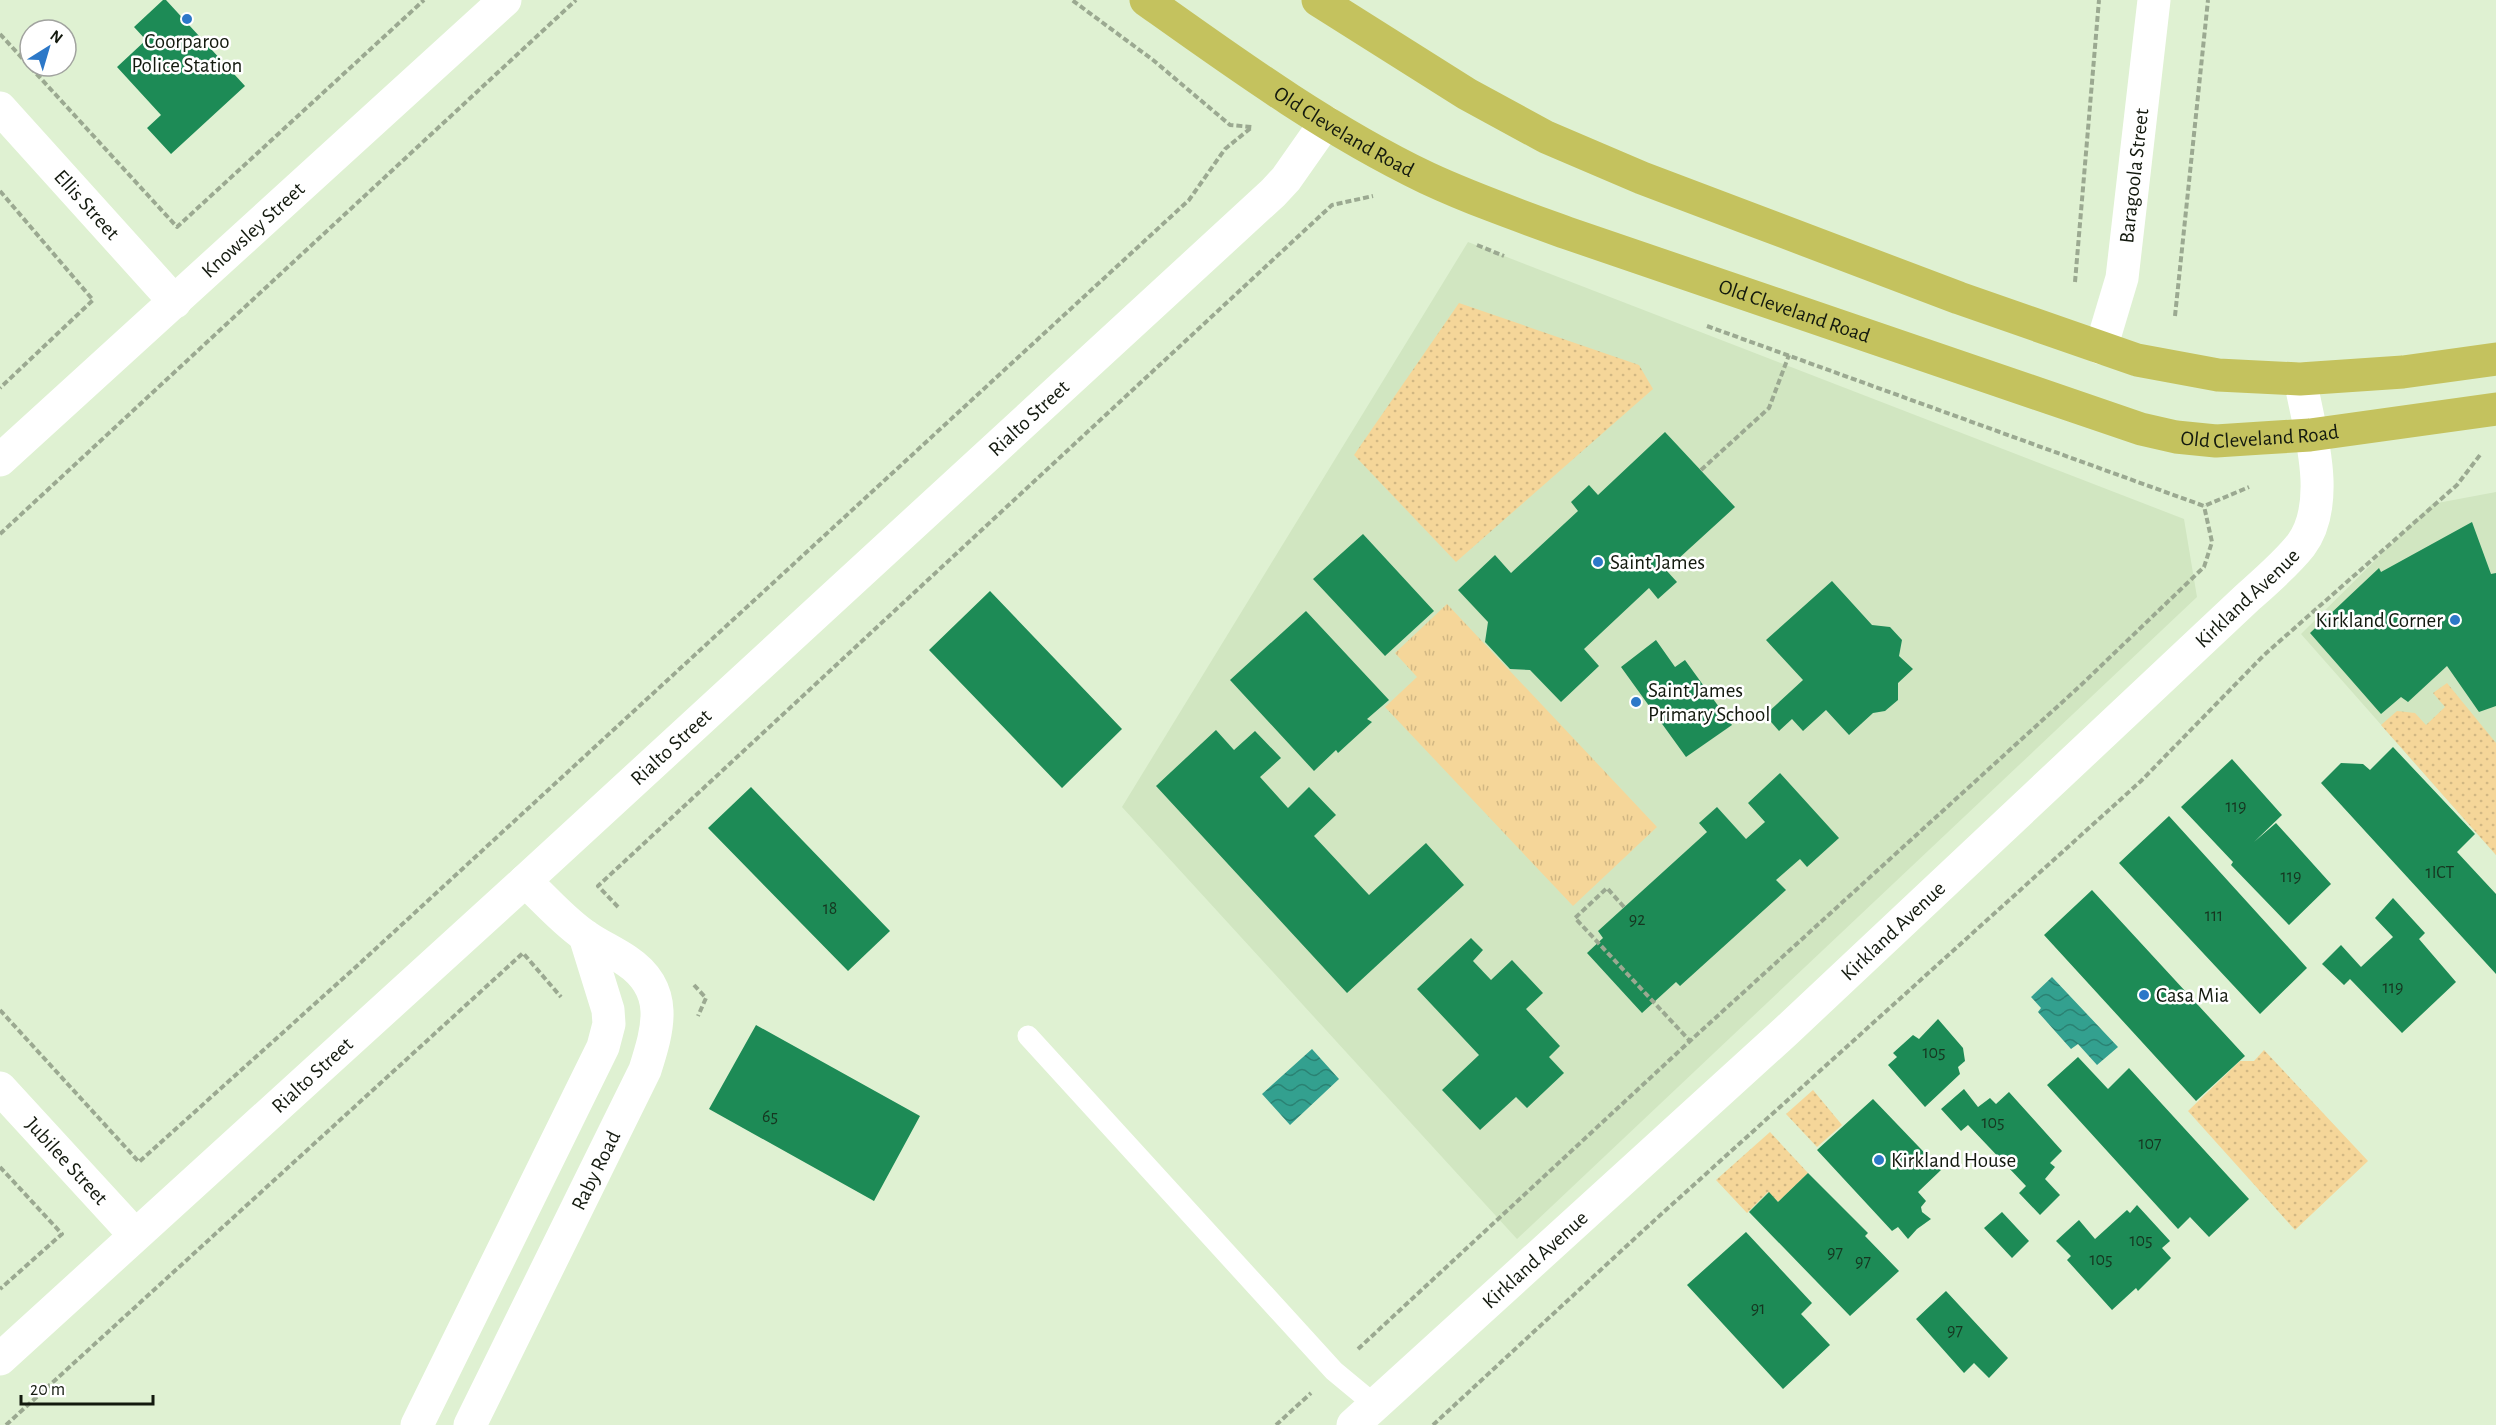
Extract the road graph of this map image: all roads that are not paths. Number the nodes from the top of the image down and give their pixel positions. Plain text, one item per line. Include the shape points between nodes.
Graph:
1 (505, 0) edge
2 (1146, 0) edge
3 (1318, 0) edge
4 (2154, 0) edge
5 (0, 108) edge
6 (1326, 122) junction
7 (176, 302) junction
8 (2100, 348) junction
9 (2496, 359) edge
10 (2300, 379) junction
11 (2496, 409) edge
12 (2310, 435) junction
13 (0, 460) edge
14 (525, 881) junction
15 (585, 936) junction
16 (1028, 1036) dead end
17 (0, 1088) edge
18 (135, 1235) junction
19 (0, 1359) edge
20 (1364, 1415) edge
21 (417, 1425) edge
22 (470, 1425) edge

1 - 7 street, Knowsley Street
2 - 6 highway, Old Cleveland Road
3 - 8 highway via 1467,94 1546,138 1742,216
4 - 8 street, Baragoola Street via 2122,278
5 - 7 street, Ellis Street
6 - 12 highway, Old Cleveland Road via 1427,178 1499,208 2093,413 2176,437 2216,441
6 - 14 street, Rialto Street via 1274,193
7 - 13 street, Knowsley Street
8 - 10 highway via 2137,360 2218,375
9 - 10 highway via 2403,372
10 - 12 street, Kirkland Avenue
11 - 12 highway, Old Cleveland Road
12 - 20 street, Kirkland Avenue via 2318,490 2314,520 2300,546 2280,568 1785,1032
14 - 15 street, Raby Road
14 - 18 street, Rialto Street
15 - 21 street via 608,1010 603,1047
15 - 22 street, Raby Road via 629,962 645,979 659,1012 656,1038 645,1070
16 - 20 lane via 1334,1371
17 - 18 street, Jubilee Street
18 - 19 street, Rialto Street

